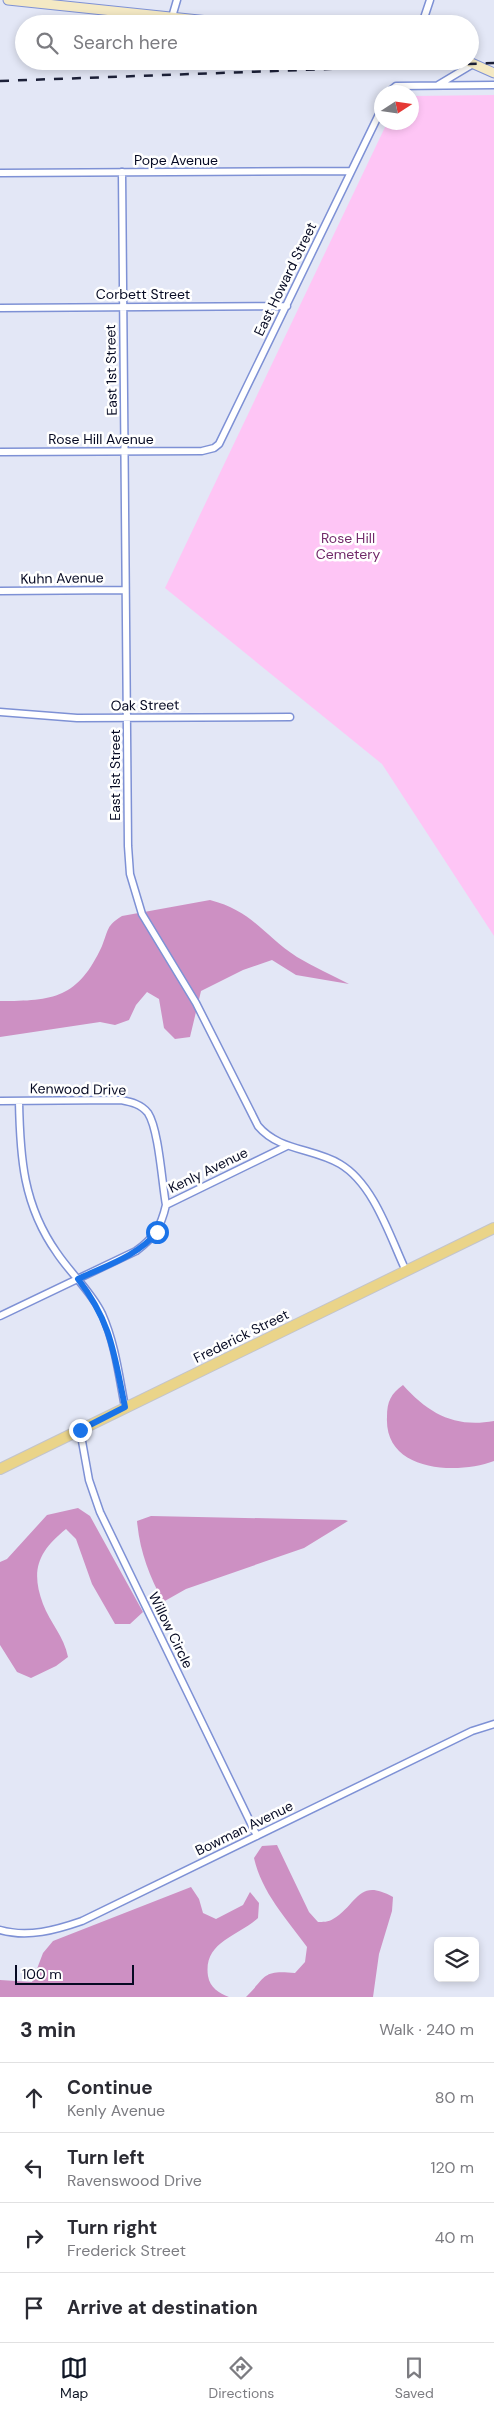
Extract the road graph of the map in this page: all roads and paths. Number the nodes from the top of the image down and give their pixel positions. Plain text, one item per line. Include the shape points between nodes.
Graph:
1 (8, 0) edge
2 (178, 0) edge
3 (430, 0) edge
4 (153, 15) edge
5 (173, 15) edge
6 (425, 15) edge
7 (479, 66) edge
8 (465, 70) edge
9 (494, 73) edge
10 (419, 85) edge
11 (437, 85) junction
12 (494, 85) edge
13 (374, 124) edge
14 (351, 171) junction
15 (122, 172) junction
16 (0, 173) edge
17 (287, 306) junction
18 (123, 307) junction
19 (0, 308) edge
20 (124, 451) junction
21 (202, 451) joint
22 (0, 452) edge
23 (125, 590) junction
24 (0, 591) edge
25 (0, 712) edge
26 (290, 717) dead end
27 (127, 718) junction
28 (19, 1100) junction
29 (0, 1101) edge
30 (287, 1146) junction
31 (166, 1205) junction
32 (494, 1228) edge
33 (406, 1271) junction
34 (78, 1279) junction
35 (0, 1316) edge
36 (125, 1407) junction
37 (80, 1430) junction
38 (0, 1468) edge
39 (494, 1724) edge
40 (257, 1836) junction
41 (0, 1930) edge

1 - 4 main road
2 - 5 street
3 - 6 street
7 - 9 main road
8 - 11 street
10 - 11 street
11 - 12 street
13 - 14 street, East Howard Street
14 - 15 street, Pope Avenue
14 - 17 street, East Howard Street
15 - 16 street, Pope Avenue
15 - 18 street, East 1st Street
17 - 18 street, Corbett Street
17 - 21 street, East Howard Street via 221,440 214,448
18 - 19 street, Corbett Street
18 - 20 street, East 1st Street
20 - 21 street, Rose Hill Avenue
20 - 22 street, Rose Hill Avenue
20 - 23 street, East 1st Street
23 - 24 street, Kuhn Avenue
23 - 27 street, East 1st Street
25 - 27 street, Oak Street
26 - 27 street, Oak Street
27 - 30 street, East 1st Street via 128,846 130,874 137,900 151,930 196,1003 258,1126 272,1140
28 - 29 street, Kenwood Drive
28 - 31 street, Kenwood Drive via 121,1100 141,1107 153,1122
28 - 34 street via 20,1154 29,1197 45,1234
30 - 31 street, Kenly Avenue
30 - 33 street, East 1st Street via 330,1159 358,1178
31 - 34 street, Kenly Avenue via 157,1232 150,1241
32 - 33 main road, Frederick Street
33 - 36 main road, Frederick Street
34 - 35 street, Kenly Avenue
34 - 36 street via 107,1326
36 - 37 main road, Frederick Street
37 - 38 main road, Frederick Street
37 - 40 street, Willow Circle via 89,1480 100,1512
39 - 40 street, Bowman Avenue via 472,1731
40 - 41 street, Bowman Avenue via 75,1924 32,1933

